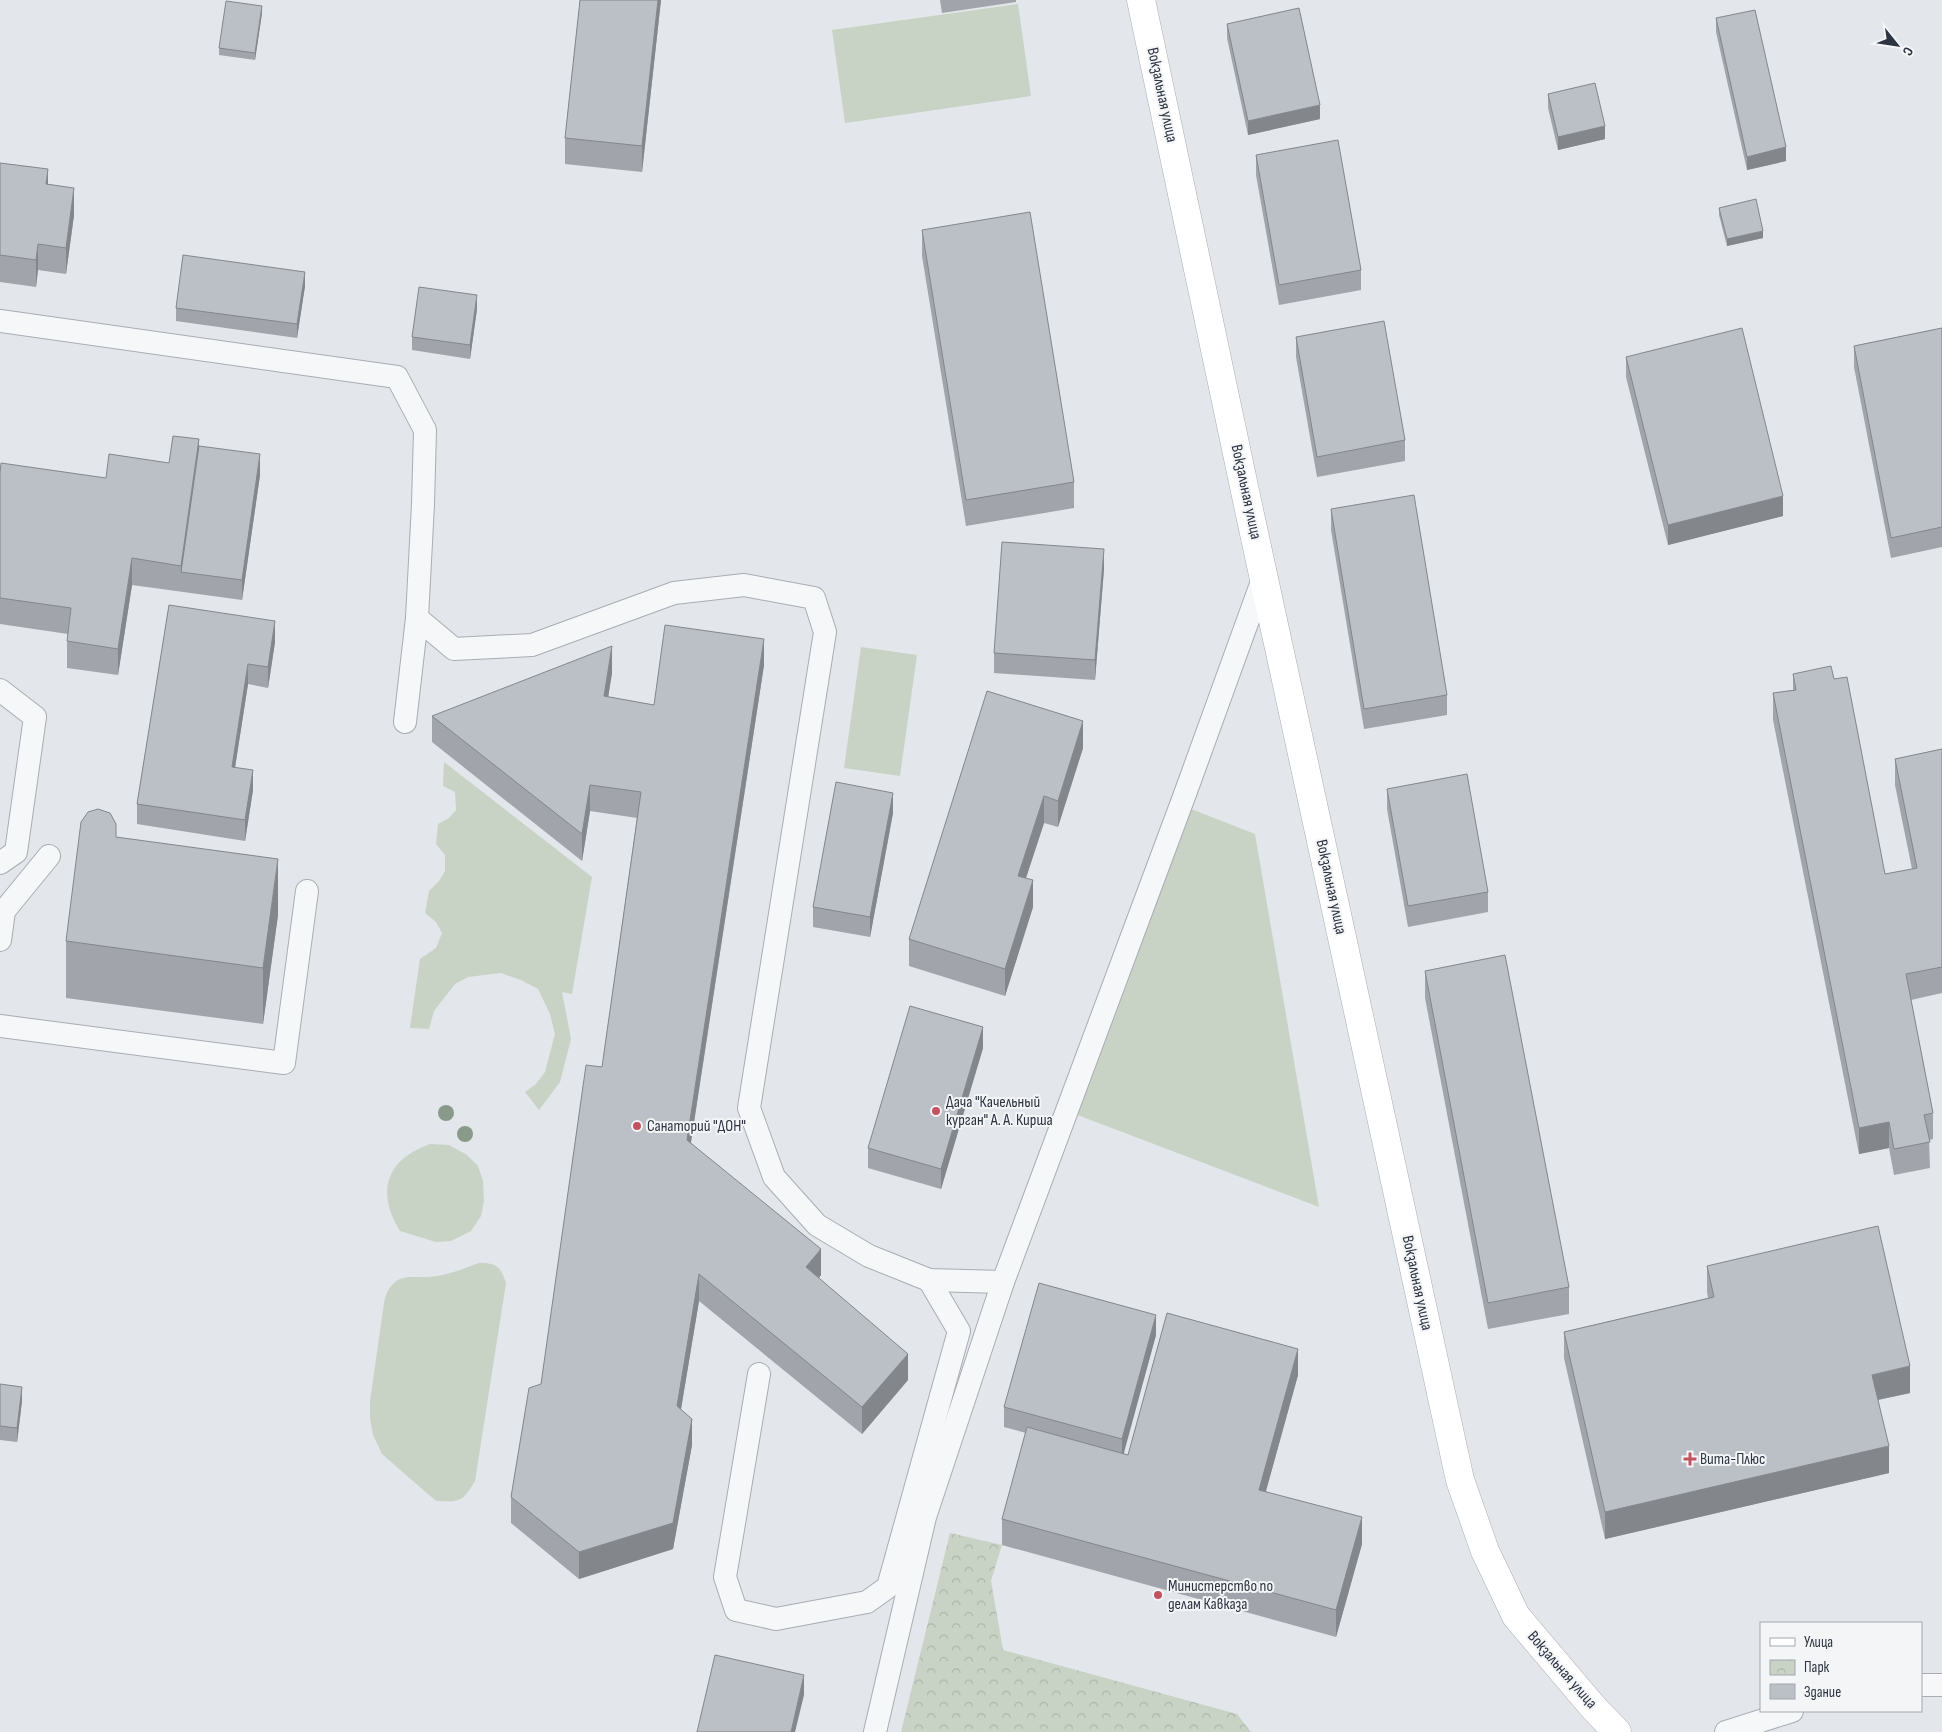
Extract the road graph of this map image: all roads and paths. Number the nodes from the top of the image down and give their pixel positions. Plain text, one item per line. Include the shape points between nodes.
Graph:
1 (1141, 0) edge
2 (0, 321) edge
3 (1264, 576) junction
4 (417, 618) junction
5 (0, 690) edge
6 (405, 722) dead end
7 (49, 856) dead end
8 (0, 863) edge
9 (307, 890) dead end
10 (2, 911) edge
11 (0, 940) edge
12 (0, 1026) edge
13 (929, 1280) junction
14 (1003, 1282) junction
15 (759, 1374) dead end
16 (1922, 1685) edge
17 (1942, 1685) edge
18 (1789, 1712) edge
19 (875, 1732) edge
20 (1617, 1732) edge
21 (1726, 1732) edge

1 - 3 main road, Вокзальная улица
2 - 4 lane via 397,377 425,430
3 - 14 lane
3 - 20 main road, Вокзальная улица via 1460,1480 1485,1551 1516,1616
4 - 6 lane
4 - 13 lane via 454,649 532,645 674,593 744,585 814,598 825,632 749,1108 774,1178 817,1225 869,1256
5 - 8 lane via 35,717 16,852
7 - 10 lane
9 - 12 lane via 284,1063
10 - 11 lane
13 - 14 lane
13 - 15 lane via 959,1331 888,1587 867,1602 776,1619 736,1610 725,1576
14 - 19 lane via 925,1518
16 - 17 lane
18 - 21 lane

